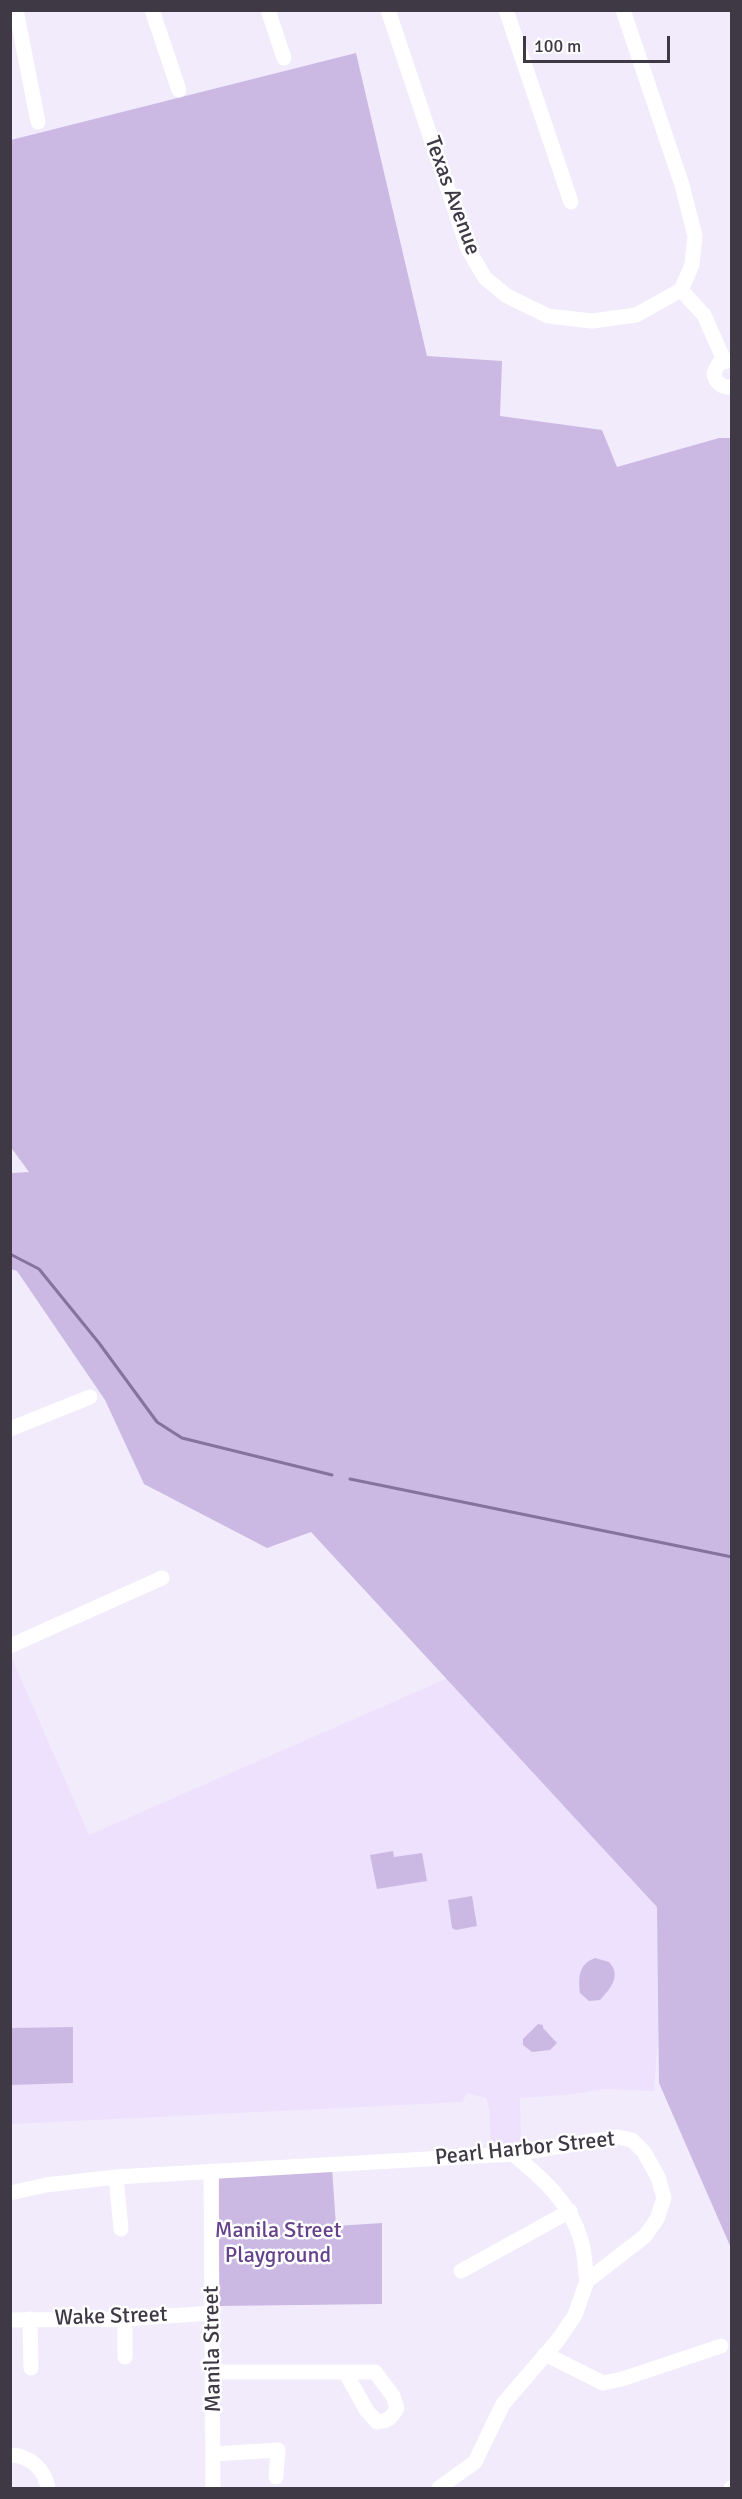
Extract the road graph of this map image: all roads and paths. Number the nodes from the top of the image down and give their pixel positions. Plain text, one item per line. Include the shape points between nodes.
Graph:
1 (16, 10) edge
2 (152, 10) edge
3 (268, 10) edge
4 (388, 10) edge
5 (506, 10) edge
6 (623, 10) edge
7 (284, 58) dead end
8 (179, 90) dead end
9 (38, 122) dead end
10 (571, 202) dead end
11 (681, 290) junction
12 (728, 360) edge
13 (732, 387) edge
14 (90, 1397) dead end
15 (10, 1429) edge
16 (162, 1578) dead end
17 (10, 1646) edge
18 (513, 2154) junction
19 (211, 2171) junction
20 (116, 2177) junction
21 (10, 2193) edge
22 (570, 2211) junction
23 (121, 2229) dead end
24 (461, 2271) dead end
25 (586, 2281) junction
26 (212, 2313) junction
27 (30, 2319) junction
28 (125, 2319) junction
29 (10, 2320) edge
30 (721, 2346) dead end
31 (545, 2354) junction
32 (125, 2357) dead end
33 (31, 2368) dead end
34 (213, 2372) junction
35 (345, 2372) dead end
36 (214, 2454) junction
37 (10, 2455) edge
38 (276, 2477) dead end
39 (48, 2488) edge
40 (213, 2488) edge
41 (438, 2488) edge

1 - 9 street
2 - 8 street
3 - 7 street
4 - 11 street, Texas Avenue via 468,249 484,278 507,296 548,316 592,321 636,315
5 - 10 street
6 - 11 street via 682,185 695,236 692,265
11 - 12 street via 704,315
12 - 13 street via 716,367 715,378 722,386
14 - 15 street
16 - 17 street
18 - 19 street, Pearl Harbor Street
18 - 22 street via 543,2179
18 - 25 street, Pearl Harbor Street via 618,2137 632,2139 644,2152 664,2198 657,2219 645,2236
19 - 20 street, Pearl Harbor Street
19 - 26 street, Manila Street
20 - 21 street, Pearl Harbor Street
20 - 23 street
22 - 24 street
22 - 25 street via 581,2241
25 - 31 street via 574,2315
26 - 28 street, Wake Street
26 - 34 street, Manila Street
27 - 28 street, Wake Street
27 - 29 street, Wake Street
27 - 33 street
28 - 32 street
30 - 31 street via 603,2383
31 - 41 street via 503,2404 475,2462
34 - 35 street
34 - 36 street, Manila Street
36 - 38 street via 278,2451
36 - 40 street, Manila Street
37 - 39 street via 30,2460 41,2471

